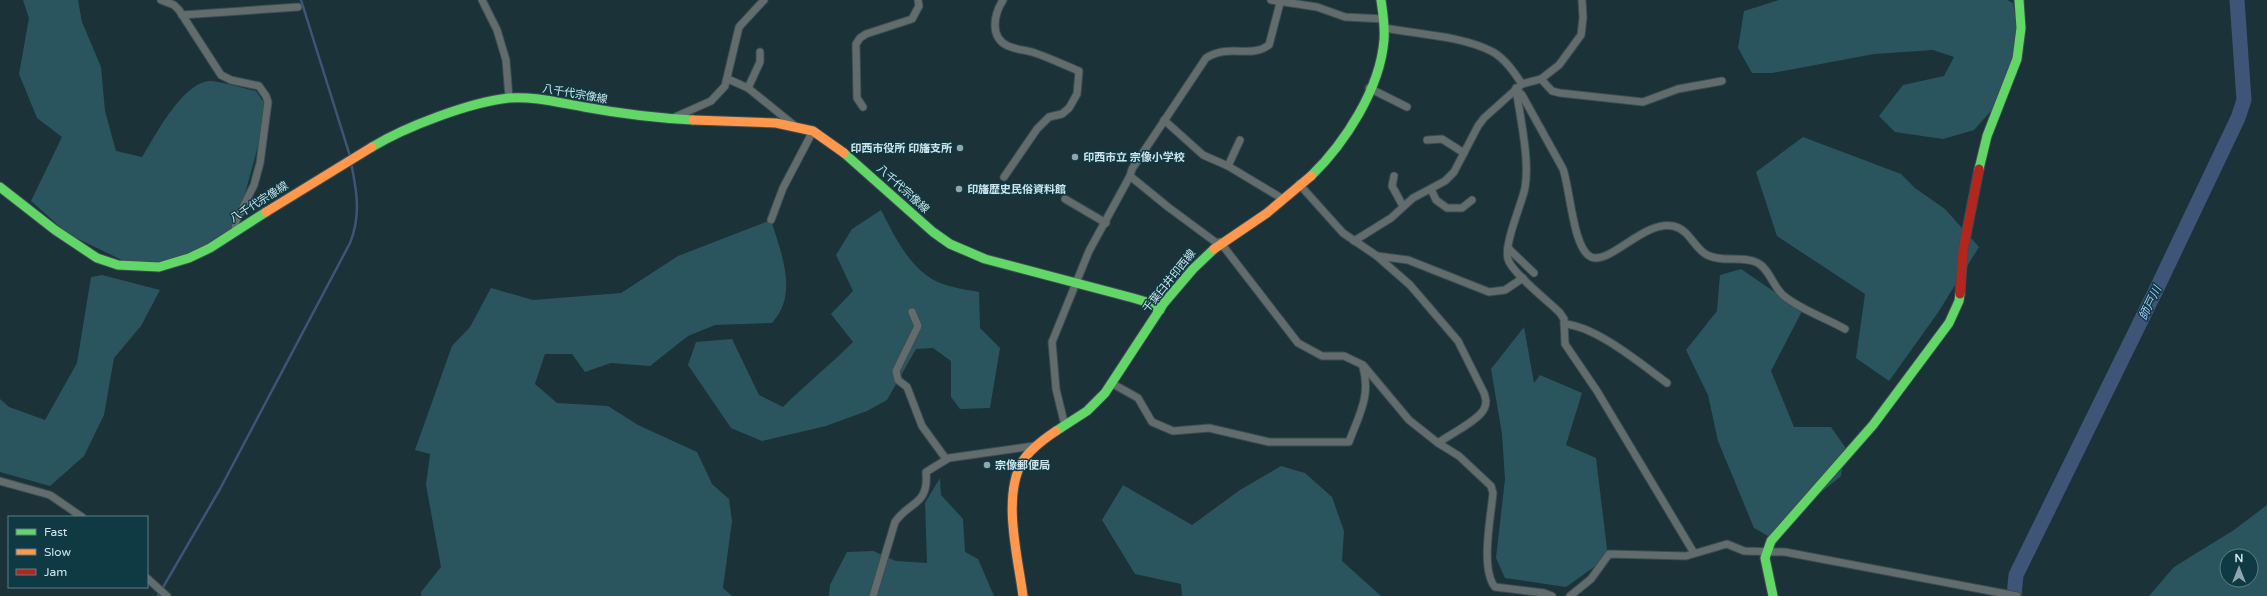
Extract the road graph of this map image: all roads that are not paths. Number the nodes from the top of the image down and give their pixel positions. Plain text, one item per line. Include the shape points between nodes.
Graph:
1 (161, 0) edge
2 (482, 0) edge
3 (764, 0) edge
4 (918, 0) edge
5 (1003, 0) edge
6 (1271, 0) edge
7 (1381, 0) edge
8 (1582, 0) edge
9 (2018, 0) edge
10 (1280, 3) junction
11 (298, 7) dead end
12 (182, 15) junction
13 (1384, 23) junction
14 (760, 52) dead end
15 (728, 79) junction
16 (1542, 79) junction
17 (1722, 81) dead end
18 (1519, 86) junction
19 (748, 88) junction
20 (1369, 88) junction
21 (509, 98) junction
22 (863, 107) dead end
23 (1407, 107) dead end
24 (670, 120) junction
25 (1164, 120) junction
26 (795, 126) junction
27 (813, 131) junction
28 (1240, 140) dead end
29 (1427, 140) dead end
30 (1464, 153) junction
31 (1228, 166) junction
32 (1130, 176) junction
33 (1394, 176) dead end
34 (1004, 177) dead end
35 (1299, 184) junction
36 (0, 187) edge
37 (1431, 189) junction
38 (1064, 199) dead end
39 (1283, 199) junction
40 (1472, 200) dead end
41 (1403, 206) junction
42 (771, 220) dead end
43 (1106, 223) junction
44 (235, 231) junction
45 (1354, 241) junction
46 (1219, 243) junction
47 (1508, 248) junction
48 (1377, 256) junction
49 (1534, 272) dead end
50 (1523, 278) junction
51 (1075, 282) junction
52 (1160, 310) junction
53 (912, 312) dead end
54 (1564, 324) junction
55 (1845, 328) dead end
56 (1363, 365) junction
57 (1667, 383) dead end
58 (1113, 384) junction
59 (1064, 426) junction
60 (1438, 443) junction
61 (1038, 445) junction
62 (946, 459) junction
63 (0, 482) edge
64 (81, 516) edge
65 (1768, 550) junction
66 (1694, 553) junction
67 (148, 579) edge
68 (167, 596) edge
69 (873, 596) edge
70 (1023, 596) edge
71 (1552, 596) edge
72 (1570, 596) edge
73 (1773, 596) edge
74 (2017, 596) edge

1 - 12 street via 174,5
2 - 21 street via 498,30 504,52
3 - 15 street via 739,27
4 - 22 street via 919,6 912,18 866,34 856,44 857,98
5 - 34 street via 994,19 996,33 1004,44 1035,52 1079,71 1077,94 1069,108 1062,114 1049,117 1037,129
6 - 10 street
7 - 13 main road, 千葉臼井印西線
8 - 16 street via 1581,35 1559,65
9 - 65 main road via 2021,28 2017,59 1986,136 1973,193 1959,301 1949,323 1873,425 1803,503
10 - 13 street via 1317,7 1345,17
10 - 25 street via 1269,45 1256,52 1224,50 1206,58
11 - 12 street
12 - 44 street via 221,75 231,80 259,86 266,96 268,109 257,177 236,222
13 - 18 street via 1493,52 1505,62
13 - 20 main road, 千葉臼井印西線 via 1382,53
14 - 19 street via 760,62
15 - 19 street
15 - 24 street via 711,101
16 - 17 street via 1552,91 1560,93 1643,102 1678,89
16 - 18 street
18 - 30 street via 1478,126
18 - 47 street via 1526,166 1525,188
18 - 55 street via 1563,169 1574,229 1585,253 1590,257 1603,257 1657,226 1675,226 1688,235 1706,254 1725,260 1757,262 1769,274 1782,295
19 - 26 street
20 - 23 street
20 - 35 main road, 千葉臼井印西線 via 1340,145
21 - 24 main road, 八千代宗像線 via 535,99
21 - 44 main road, 八千代宗像線 via 473,106 387,138
24 - 26 main road, 八千代宗像線 via 776,123
25 - 31 street via 1203,154
25 - 32 street
26 - 27 main road, 八千代宗像線
27 - 42 street via 783,188
27 - 51 main road, 八千代宗像線 via 836,146 950,244 985,259
28 - 31 street
29 - 30 street via 1442,139
30 - 37 street via 1454,172
31 - 39 street
32 - 43 street
32 - 46 street
33 - 41 street via 1392,186
35 - 39 main road, 千葉臼井印西線
35 - 45 street via 1343,233
36 - 44 main road, 八千代宗像線 via 80,248 97,258 118,265 153,267 174,263 210,248
37 - 40 street via 1436,200 1447,208 1462,208
37 - 41 street
38 - 43 street
39 - 46 main road, 千葉臼井印西線 via 1268,212
41 - 45 street via 1391,218
43 - 51 street via 1089,251
45 - 48 street
46 - 52 main road, 千葉臼井印西線 via 1191,270
46 - 56 street via 1298,343 1322,356 1344,356
47 - 49 street
47 - 50 street via 1507,258 1510,265
48 - 50 street via 1408,260 1490,292 1504,290
48 - 60 street via 1410,285 1458,341 1484,393 1484,410
50 - 54 street via 1560,313
51 - 52 main road, 八千代宗像線 via 1144,301
51 - 59 street via 1052,342 1056,389
52 - 58 main road, 千葉臼井印西線
53 - 62 street via 918,326 896,372 898,380 907,387 922,426
54 - 57 street via 1573,324 1613,344
54 - 66 street via 1566,344
56 - 58 street via 1366,395 1349,442 1269,442 1208,428 1173,432 1152,422 1138,398
56 - 60 street via 1409,420
58 - 59 main road, 千葉臼井印西線 via 1094,406
59 - 61 main road, 千葉臼井印西線
60 - 71 street via 1459,456 1491,486 1493,493 1488,548 1490,581 1495,587 1502,589
61 - 62 street
61 - 70 main road, 千葉臼井印西線 via 1016,474 1013,495
62 - 69 street via 926,472 927,480 920,500 895,522
63 - 64 street via 50,495
65 - 66 street via 1744,551 1727,544
65 - 73 main road via 1765,558 1766,568
65 - 74 street
66 - 72 street via 1686,556 1609,554 1591,579
67 - 68 street

